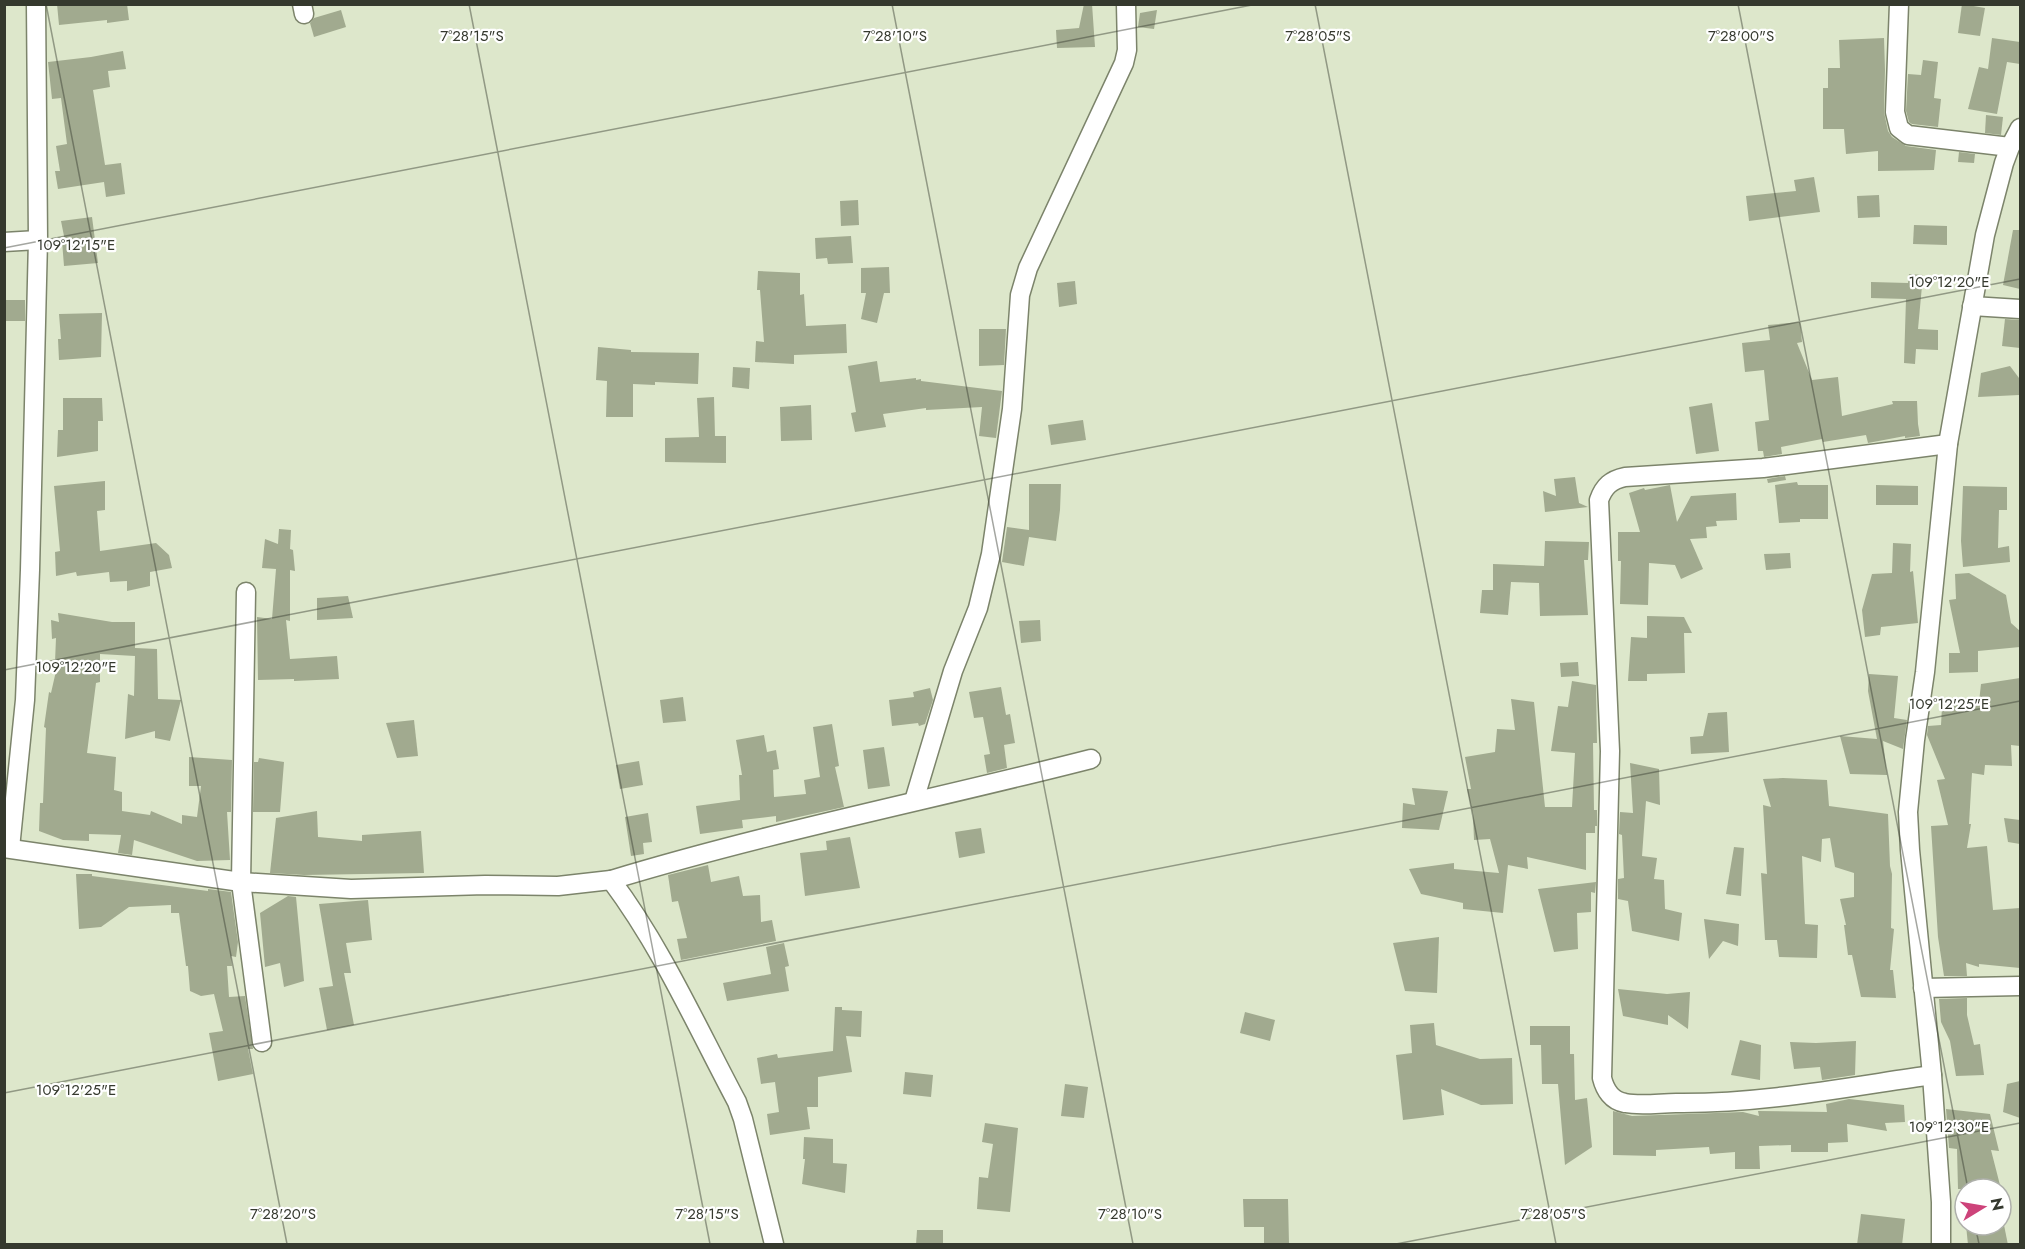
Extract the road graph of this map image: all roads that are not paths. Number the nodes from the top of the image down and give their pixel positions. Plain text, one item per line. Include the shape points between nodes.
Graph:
1 (36, 4) edge
2 (1126, 4) edge
3 (1899, 4) edge
4 (2020, 128) edge
5 (2010, 147) junction
6 (38, 240) junction
7 (4, 242) edge
8 (1972, 306) junction
9 (2020, 309) edge
10 (1948, 444) junction
11 (246, 592) dead end
12 (1091, 759) dead end
13 (914, 801) junction
14 (7, 848) edge
15 (611, 880) junction
16 (241, 882) junction
17 (2020, 986) edge
18 (1923, 988) junction
19 (262, 1042) dead end
20 (1932, 1076) junction
21 (774, 1245) edge
22 (1941, 1245) edge

1 - 6 street
2 - 13 street via 1124,63 1028,268 1020,295 1012,409 991,555 978,608 953,671
3 - 5 street via 1895,112 1899,128 1908,135
4 - 5 street
5 - 8 street via 1985,235
6 - 7 street
6 - 14 street via 25,700
8 - 9 street
8 - 10 street
10 - 18 street via 1908,812
10 - 20 street via 1763,468 1625,477 1602,489 1599,500 1610,751 1604,1088 1625,1103 1694,1104 1766,1099
11 - 16 street
12 - 13 street
13 - 15 street via 716,849
14 - 16 street
15 - 16 street via 558,886 351,889
15 - 21 street via 630,905 672,979 737,1102
16 - 19 street
17 - 18 street
18 - 20 street
20 - 22 street

